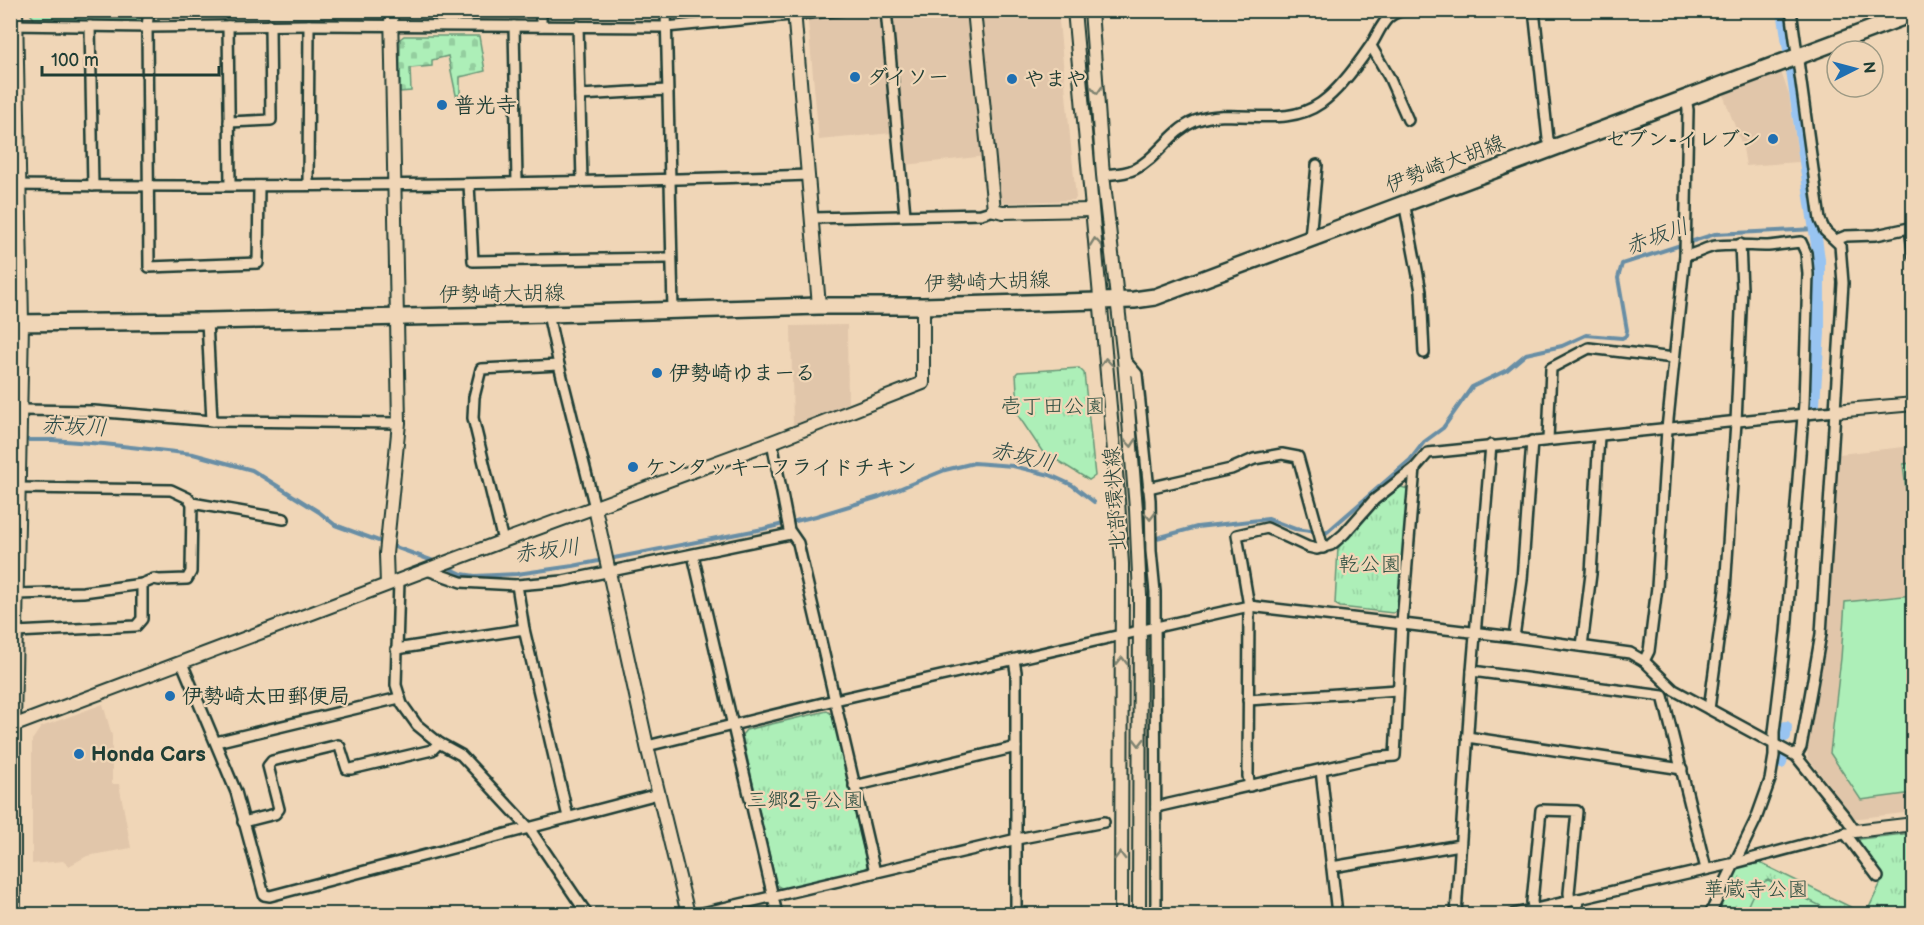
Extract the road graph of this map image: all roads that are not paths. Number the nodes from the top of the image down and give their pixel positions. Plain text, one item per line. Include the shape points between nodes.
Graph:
1 (16, 10) edge
2 (149, 10) edge
3 (391, 10) edge
4 (541, 10) edge
5 (666, 10) edge
6 (842, 10) edge
7 (886, 10) edge
8 (974, 10) edge
9 (1074, 10) edge
10 (1091, 10) edge
11 (1405, 10) edge
12 (1534, 10) edge
13 (1791, 10) edge
14 (794, 13) edge
15 (1914, 13) edge
16 (14, 25) edge
17 (270, 25) junction
18 (309, 25) junction
19 (90, 26) junction
20 (228, 26) junction
21 (392, 26) junction
22 (514, 26) junction
23 (541, 26) junction
24 (578, 26) junction
25 (147, 27) junction
26 (666, 27) junction
27 (1371, 46) junction
28 (1798, 56) junction
29 (667, 90) junction
30 (580, 95) junction
31 (1686, 97) junction
32 (14, 104) edge
33 (1408, 120) dead end
34 (229, 122) junction
35 (1551, 147) junction
36 (1317, 165) dead end
37 (808, 175) junction
38 (1104, 175) junction
39 (668, 180) junction
40 (582, 181) junction
41 (517, 182) junction
42 (308, 184) junction
43 (469, 184) junction
44 (15, 185) edge
45 (230, 185) junction
46 (93, 186) junction
47 (259, 186) junction
48 (394, 186) junction
49 (150, 187) junction
50 (1404, 202) junction
51 (994, 210) junction
52 (1091, 210) junction
53 (906, 215) junction
54 (813, 218) junction
55 (1912, 227) edge
56 (1310, 238) junction
57 (1836, 240) junction
58 (1740, 244) junction
59 (1685, 255) junction
60 (1914, 257) edge
61 (670, 258) junction
62 (1100, 300) junction
63 (1117, 301) junction
64 (819, 306) junction
65 (923, 306) junction
66 (673, 310) junction
67 (548, 314) junction
68 (396, 316) junction
69 (207, 321) junction
70 (16, 323) edge
71 (1424, 353) dead end
72 (1674, 358) junction
73 (1124, 359) junction
74 (559, 365) junction
75 (1914, 404) edge
76 (20, 410) junction
77 (1835, 411) junction
78 (1803, 413) junction
79 (212, 421) junction
80 (1736, 422) junction
81 (399, 423) junction
82 (1667, 429) junction
83 (1599, 436) junction
84 (1548, 440) junction
85 (1532, 441) junction
86 (772, 442) junction
87 (1491, 445) junction
88 (1415, 468) junction
89 (19, 488) junction
90 (1148, 488) junction
91 (192, 502) junction
92 (595, 508) junction
93 (284, 519) dead end
94 (790, 534) junction
95 (503, 541) junction
96 (1323, 548) junction
97 (693, 555) junction
98 (608, 569) junction
99 (427, 570) junction
100 (393, 582) junction
101 (142, 584) junction
102 (517, 585) junction
103 (17, 594) junction
104 (1249, 606) junction
105 (1402, 623) junction
106 (1155, 627) junction
107 (524, 629) junction
108 (1140, 631) junction
109 (1476, 632) junction
110 (16, 633) junction
111 (1123, 635) junction
112 (1514, 637) junction
113 (1582, 646) junction
114 (396, 649) junction
115 (1014, 660) junction
116 (1644, 661) junction
117 (182, 663) junction
118 (1472, 671) junction
119 (1398, 690) junction
120 (399, 698) junction
121 (835, 700) junction
122 (1248, 700) junction
123 (1709, 709) junction
124 (732, 724) junction
125 (12, 726) edge
126 (1467, 737) junction
127 (216, 742) junction
128 (439, 743) junction
129 (1774, 743) junction
130 (647, 746) junction
131 (1017, 747) junction
132 (1796, 756) junction
133 (1682, 769) junction
134 (1321, 770) junction
135 (854, 786) junction
136 (1250, 786) junction
137 (658, 794) junction
138 (1156, 807) junction
139 (568, 817) junction
140 (243, 822) junction
141 (1104, 822) dead end
142 (1914, 824) edge
143 (529, 828) junction
144 (1850, 832) junction
145 (1017, 839) junction
146 (1461, 845) junction
147 (1734, 862) junction
148 (1332, 867) junction
149 (1706, 869) junction
150 (875, 872) junction
151 (1878, 877) dead end
152 (773, 896) junction
153 (1574, 900) junction
154 (1534, 910) junction
155 (1519, 914) edge
156 (14, 915) edge
157 (587, 915) edge
158 (688, 915) edge
159 (698, 915) edge
160 (777, 915) edge
161 (1016, 915) edge
162 (1121, 915) edge
163 (1139, 915) edge
164 (1156, 915) edge
165 (1337, 915) edge
166 (1456, 915) edge
167 (1579, 915) edge
168 (1710, 915) edge

1 - 16 street
2 - 25 street
3 - 21 street
4 - 23 street
5 - 26 street
6 - 14 street
7 - 53 street
8 - 51 street
9 - 52 street, 北部環状線
10 -> 38 street, 北部環状線
11 - 27 street via 1386,20
12 - 35 street
13 - 28 street
14 - 26 street
14 - 37 street
15 - 28 main road, 伊勢崎大胡線
16 - 19 street
16 - 32 street
17 - 18 street
17 - 20 street
17 - 34 street via 271,120
18 - 21 street
18 - 42 street
19 - 25 street
19 - 46 street
20 - 25 street
20 - 34 street
21 - 22 street
21 - 48 street
22 - 23 street
22 - 41 street
23 - 24 street
24 - 26 street
24 - 30 street
25 - 49 street
26 - 29 street
27 - 33 street
27 - 38 street via 1331,94 1314,107 1277,117 1221,116 1196,121 1180,130 1137,169
28 - 31 main road, 伊勢崎大胡線
28 - 57 street via 1820,220
29 - 30 street
29 - 39 street
30 - 40 street
31 - 35 main road, 伊勢崎大胡線
31 - 59 street
32 - 44 street
34 - 45 street
35 - 50 main road, 伊勢崎大胡線
36 - 56 street
37 - 39 street
37 - 54 street
38 - 63 street, 北部環状線
39 - 40 street
39 - 61 street
40 - 41 street
41 - 43 street
42 - 47 street
42 - 48 street
43 - 48 street
43 - 61 street via 473,261
44 - 46 street
44 - 70 street
45 - 47 street
45 - 49 street
46 - 49 street
47 - 49 street via 258,262 149,267
48 - 68 street
50 - 56 main road, 伊勢崎大胡線
50 - 71 street via 1421,291
51 - 52 street
51 - 53 street via 981,214
62 -> 52 street, 北部環状線
53 - 54 street
54 - 64 street
55 - 57 street
55 - 60 street
56 - 63 main road, 伊勢崎大胡線 via 1155,297
57 - 77 street via 1842,254 1843,284
58 - 59 street via 1709,247
58 - 78 street via 1804,245 1808,309
58 - 80 street via 1742,289
59 - 72 street
61 - 66 street
62 - 63 main road, 伊勢崎大胡線
62 - 65 main road, 伊勢崎大胡線
111 -> 62 street, 北部環状線 via 1117,484
63 - 73 street, 北部環状線
64 - 65 main road, 伊勢崎大胡線
64 - 66 main road, 伊勢崎大胡線
65 - 86 street via 922,383
66 - 67 main road, 伊勢崎大胡線
67 - 68 main road, 伊勢崎大胡線
67 - 74 street
68 - 69 main road, 伊勢崎大胡線
68 - 81 street
69 - 70 main road, 伊勢崎大胡線
69 - 79 street
70 - 76 street
72 - 82 street
72 - 84 street via 1589,348 1551,368
73 - 90 street via 1137,374
73 -> 108 street, 北部環状線 via 1136,509
74 - 92 street
74 - 95 street via 481,369 473,418
75 - 77 street
76 - 79 street via 94,411
76 - 89 street
77 - 78 street
77 - 132 street via 1821,634 1801,747
78 - 80 street
78 - 129 street
79 - 81 street
80 - 82 street
80 - 123 street via 1725,590
81 - 100 street via 386,554
82 - 83 street
82 - 116 street via 1657,588 1649,651
83 - 84 street
83 - 113 street via 1591,574
84 - 85 street
85 - 87 street
85 - 112 street
86 - 92 street
86 - 94 street
87 - 88 street via 1428,453
87 - 109 street
88 - 96 street via 1374,500 1336,541
88 - 105 street
89 - 91 street via 171,490
89 - 103 street
90 - 96 street via 1231,469 1254,459 1282,454 1298,457
90 -> 106 street
91 - 93 street
91 - 101 street via 191,572 187,579 154,579
92 - 95 street
92 - 98 street
94 - 97 street
94 - 121 street via 798,543
95 - 99 street
96 - 104 street via 1308,547 1267,528 1238,535
97 - 98 street
97 - 124 street
98 - 102 street via 563,580
98 - 130 street
99 - 100 street
99 - 102 street via 461,582
100 - 114 street
100 - 117 street
101 - 103 street via 83,592
101 - 110 street via 142,619 136,626
102 - 107 street
103 - 110 street
104 - 105 street
104 - 106 street
104 - 122 street
105 - 109 street
105 - 119 street
106 - 108 street
106 - 138 street
107 - 114 street
107 - 139 street
108 - 111 street
108 -> 163 street, 北部環状線
109 - 112 street
109 - 118 street
110 - 125 street
111 - 115 street
162 -> 111 street, 北部環状線
112 - 113 street
113 - 116 street via 1621,650
114 - 120 street
115 - 121 street
115 - 131 street
116 - 123 street via 1674,690
117 - 125 street
117 - 127 street
118 - 126 street
118 - 133 street via 1664,696
119 - 122 street
119 - 134 street via 1395,756
120 - 127 street
120 - 128 street via 417,725
121 - 124 street
121 - 135 street
122 - 136 street
123 - 129 street
124 - 130 street
124 - 152 street
125 - 156 street
126 - 133 street
126 - 146 street
127 - 140 street
128 - 140 street via 432,750 351,770 347,769 338,745 272,761 268,766 279,809 275,814
128 - 143 street via 461,755
129 - 132 street
129 - 147 street via 1770,780
130 - 137 street
131 - 135 street
131 - 145 street
132 - 144 street via 1846,818
133 - 149 street
134 - 136 street
134 - 148 street
135 - 150 street
136 - 138 street
137 - 139 street
137 - 158 street
138 - 164 street
139 - 143 street
140 - 143 street via 264,895 270,896
141 - 145 street
142 - 144 street
143 - 157 street
144 - 147 street
144 - 151 street
145 - 150 street
145 - 161 street
146 - 148 street
146 - 166 street
147 - 149 street
147 - 168 street
148 - 165 street
149 - 153 street
150 - 152 street
152 - 159 street
152 - 160 street
153 - 154 street
153 - 154 street via 1569,893 1577,811 1541,810
153 - 167 street
154 - 155 street

